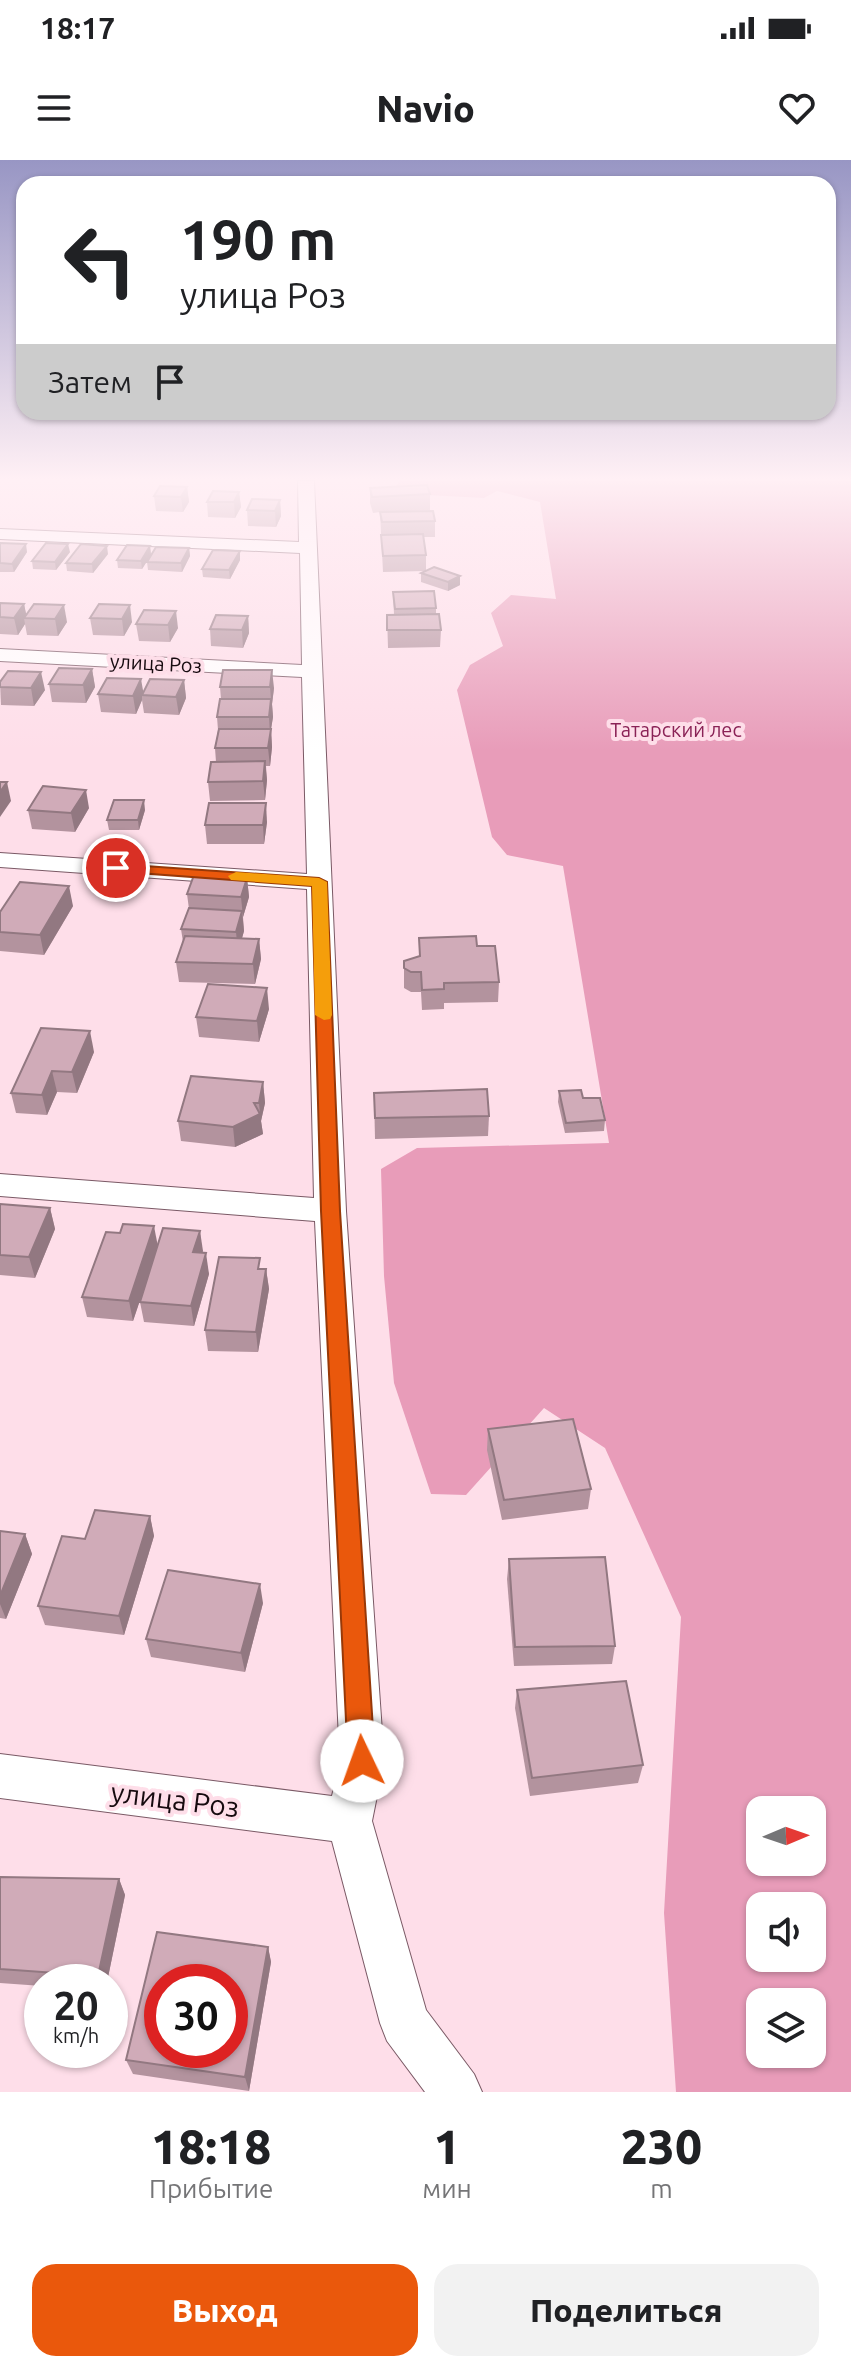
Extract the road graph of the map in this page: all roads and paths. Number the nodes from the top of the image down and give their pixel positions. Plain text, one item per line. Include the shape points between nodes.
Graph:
1 (309, 571) edge
2 (0, 655) edge
3 (313, 672) junction
4 (0, 860) edge
5 (319, 882) junction
6 (0, 1185) edge
7 (330, 1211) junction
8 (0, 1776) edge
9 (349, 1821) junction
10 (456, 2092) edge

1 - 3 street
2 - 3 street, улица Роз
3 - 5 street
4 - 5 street
5 - 7 street
6 - 7 street
7 - 9 street via 362,1761
8 - 9 street, улица Роз
9 - 10 street via 405,2023

